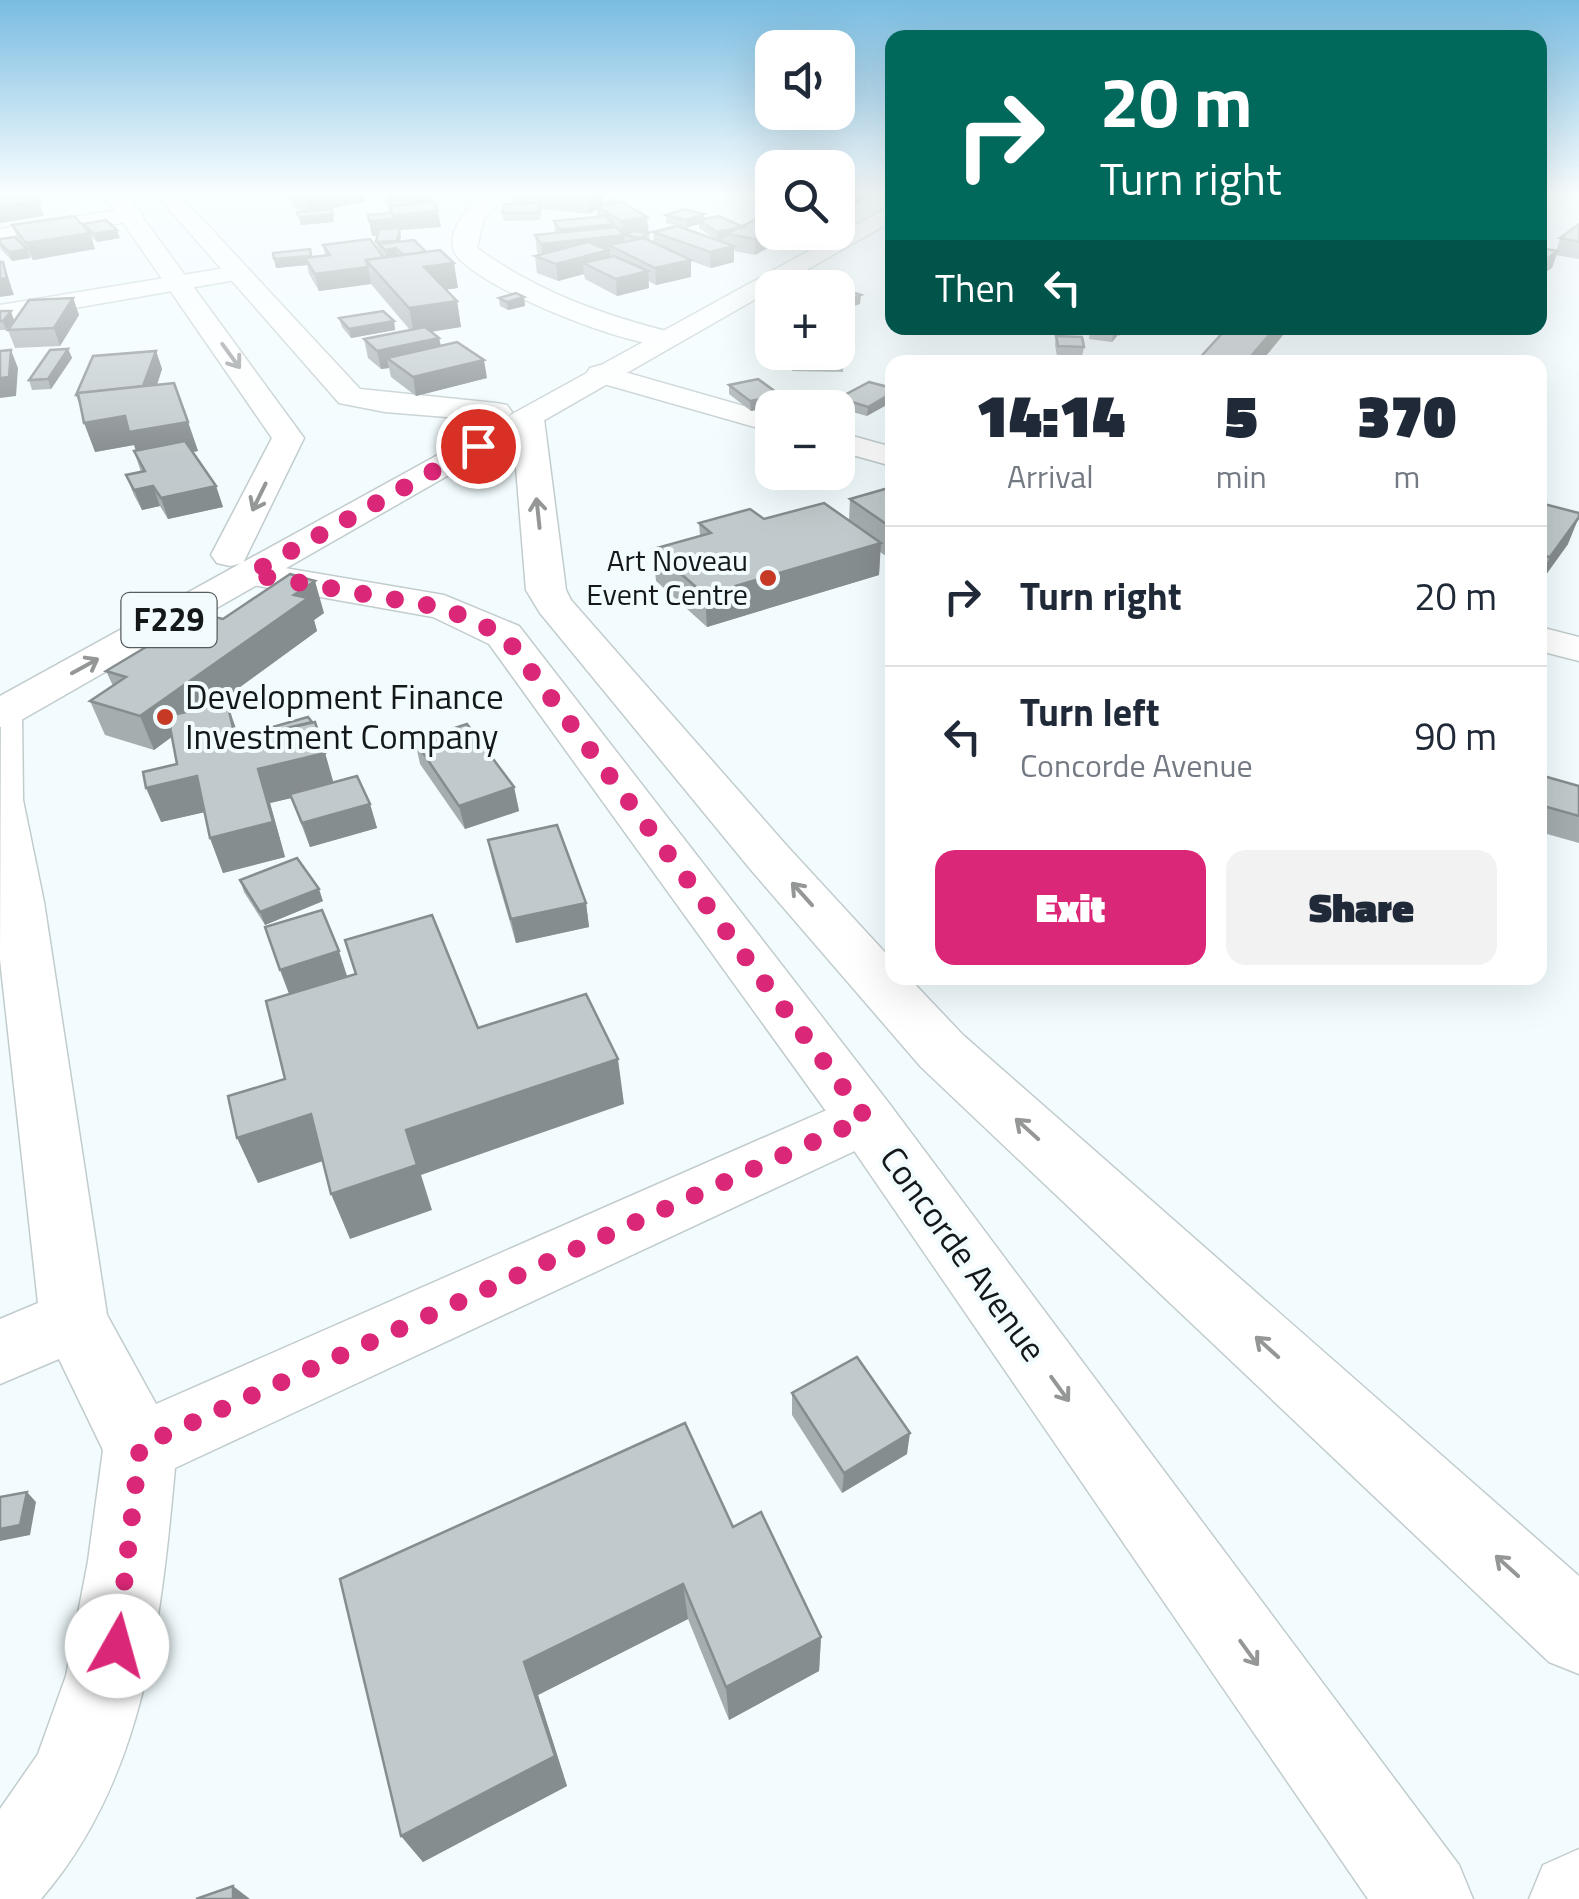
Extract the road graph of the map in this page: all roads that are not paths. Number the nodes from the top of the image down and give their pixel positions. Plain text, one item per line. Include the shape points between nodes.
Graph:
1 (177, 281) edge
2 (199, 281) edge
3 (244, 281) edge
4 (508, 281) edge
5 (741, 281) edge
6 (759, 281) edge
7 (179, 284) junction
8 (0, 313) edge
9 (651, 336) junction
10 (600, 374) junction
11 (512, 415) junction
12 (755, 418) edge
13 (855, 446) edge
14 (885, 455) edge
15 (240, 564) junction
16 (1547, 642) edge
17 (1579, 649) edge
18 (0, 676) edge
19 (0, 713) edge
20 (866, 1118) junction
21 (74, 1320) junction
22 (0, 1352) edge
23 (140, 1446) junction
24 (1579, 1632) edge
25 (0, 1877) edge
26 (1425, 1899) edge

1 - 7 street
2 - 7 street
3 - 11 street via 350,396
4 - 9 street via 568,314
5 - 9 street, F229
6 - 9 street, F229
7 - 8 street
7 -> 15 street via 288,438
9 - 10 street, F229
9 - 11 street, F229
10 - 11 street, F229
10 - 12 street
11 - 15 street, F229
24 -> 11 street via 942,1051 769,858 554,605
13 - 14 street
15 - 18 street, F229
19 -> 15 street, F229
15 - 20 street, Concorde Avenue via 444,608 504,635
16 - 17 street
19 - 21 street via 0,800
20 - 23 street
20 -> 26 street, Concorde Avenue
21 - 22 street
21 - 23 street
23 - 25 street via 117,1646 89,1735 56,1804

